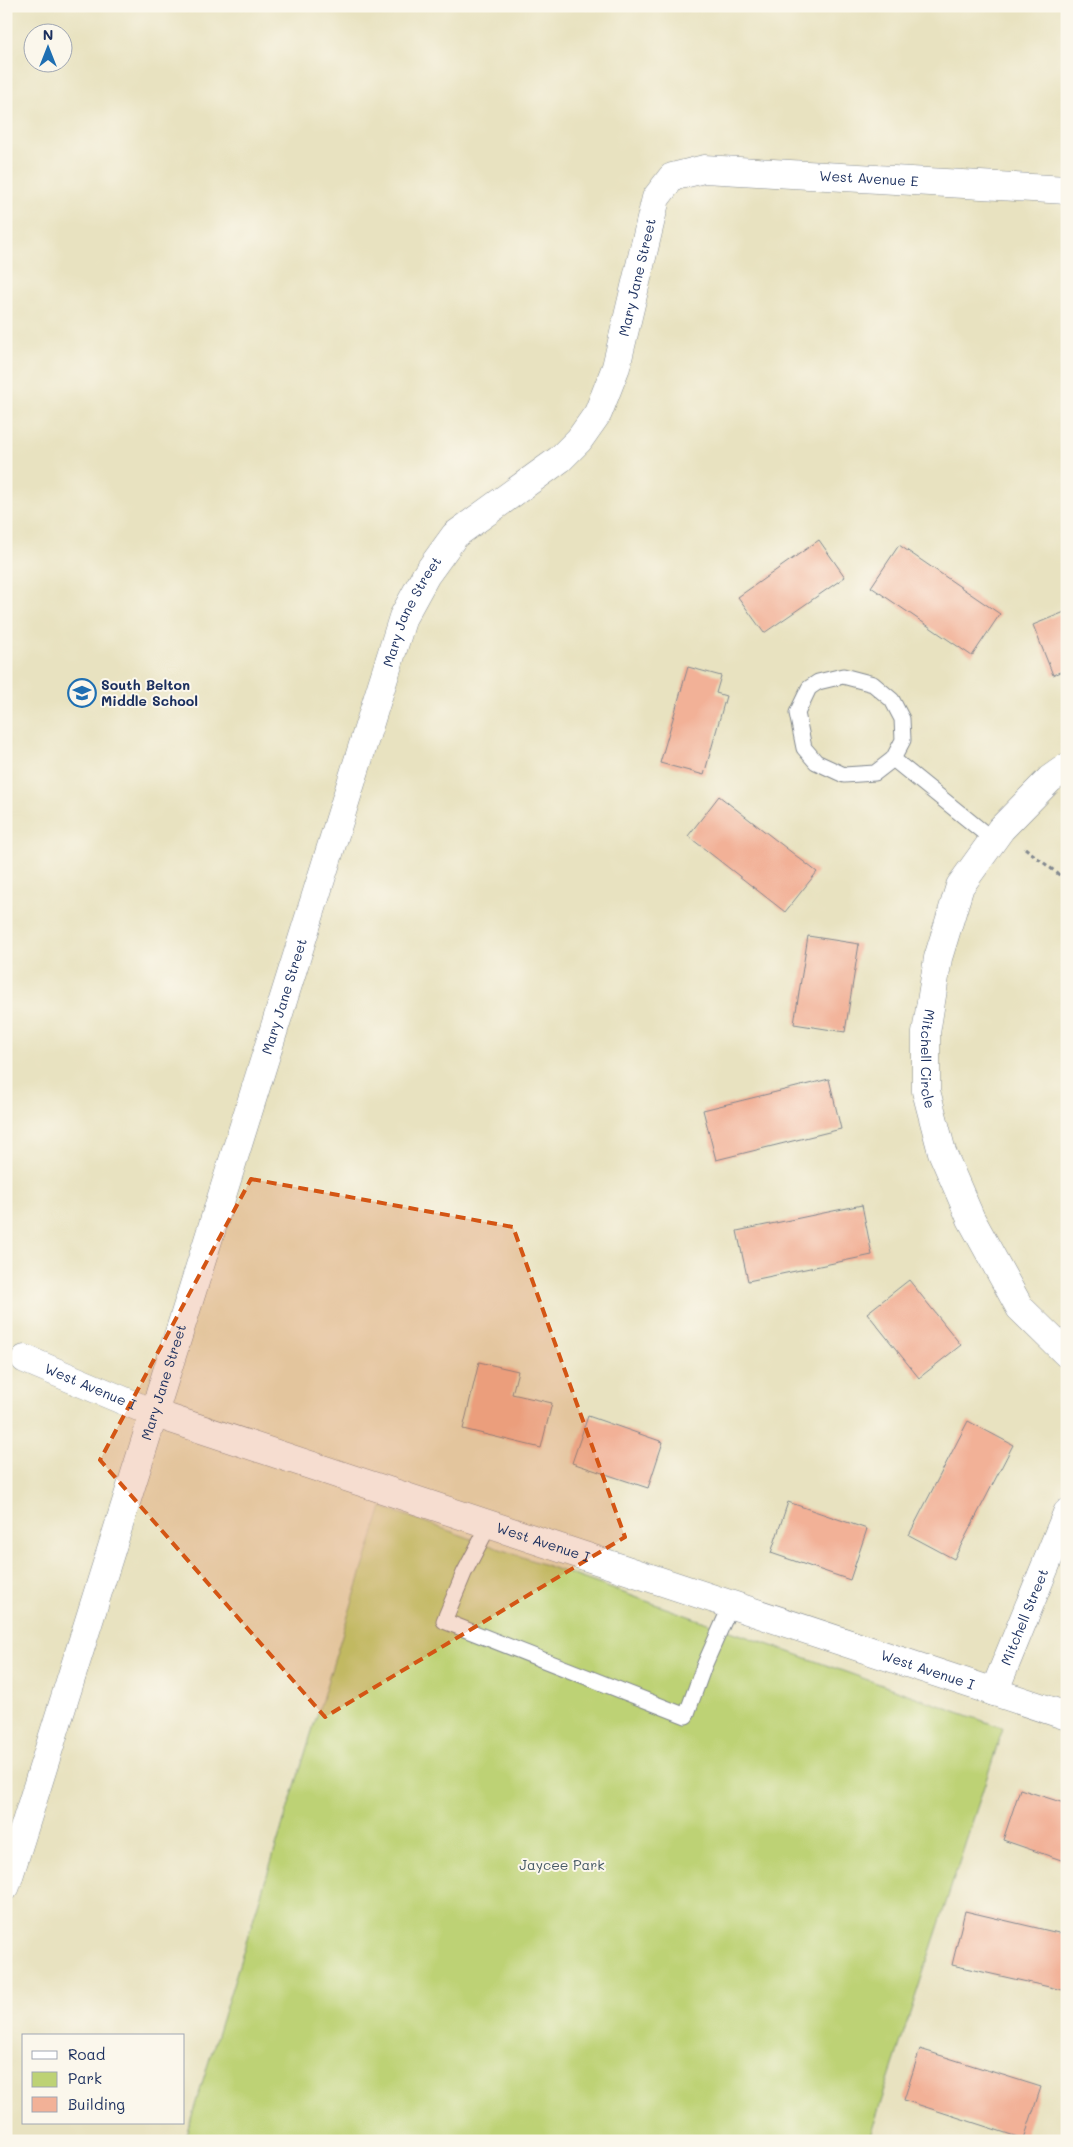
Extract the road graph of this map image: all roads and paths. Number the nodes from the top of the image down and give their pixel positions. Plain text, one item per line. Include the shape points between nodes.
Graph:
1 (672, 177) joint
2 (1067, 190) edge
3 (893, 759) junction
4 (1067, 767) edge
5 (997, 835) junction
6 (1067, 881) edge
7 (1067, 1354) edge
8 (25, 1359) dead end
9 (153, 1414) junction
10 (1067, 1513) edge
11 (489, 1525) junction
12 (731, 1605) junction
13 (994, 1692) junction
14 (1067, 1716) edge
15 (12, 1847) edge
16 (6, 1886) edge

1 - 2 street, West Avenue E via 704,169
1 - 9 street, Mary Jane Street via 656,198 616,367 598,414 560,459 456,535 426,575 403,617
3 - 3 lane via 903,740 902,719 892,700 873,684 843,676 818,682 809,688 798,713 804,748 816,762 844,775 875,773
3 - 5 lane
4 - 5 street, Mitchell Circle via 1050,779
5 - 6 path
5 - 7 street, Mitchell Circle via 960,886 938,958 926,1033 926,1091 942,1152 972,1219 1020,1308
8 - 9 street, West Avenue I
9 - 11 street, West Avenue I
9 - 15 street, Mary Jane Street
10 - 13 street, Mitchell Street
11 - 12 street, West Avenue I
11 - 12 lane via 444,1621 686,1716
12 - 13 street, West Avenue I
13 - 14 street, West Avenue I
15 - 16 street, Mary Jane Street

